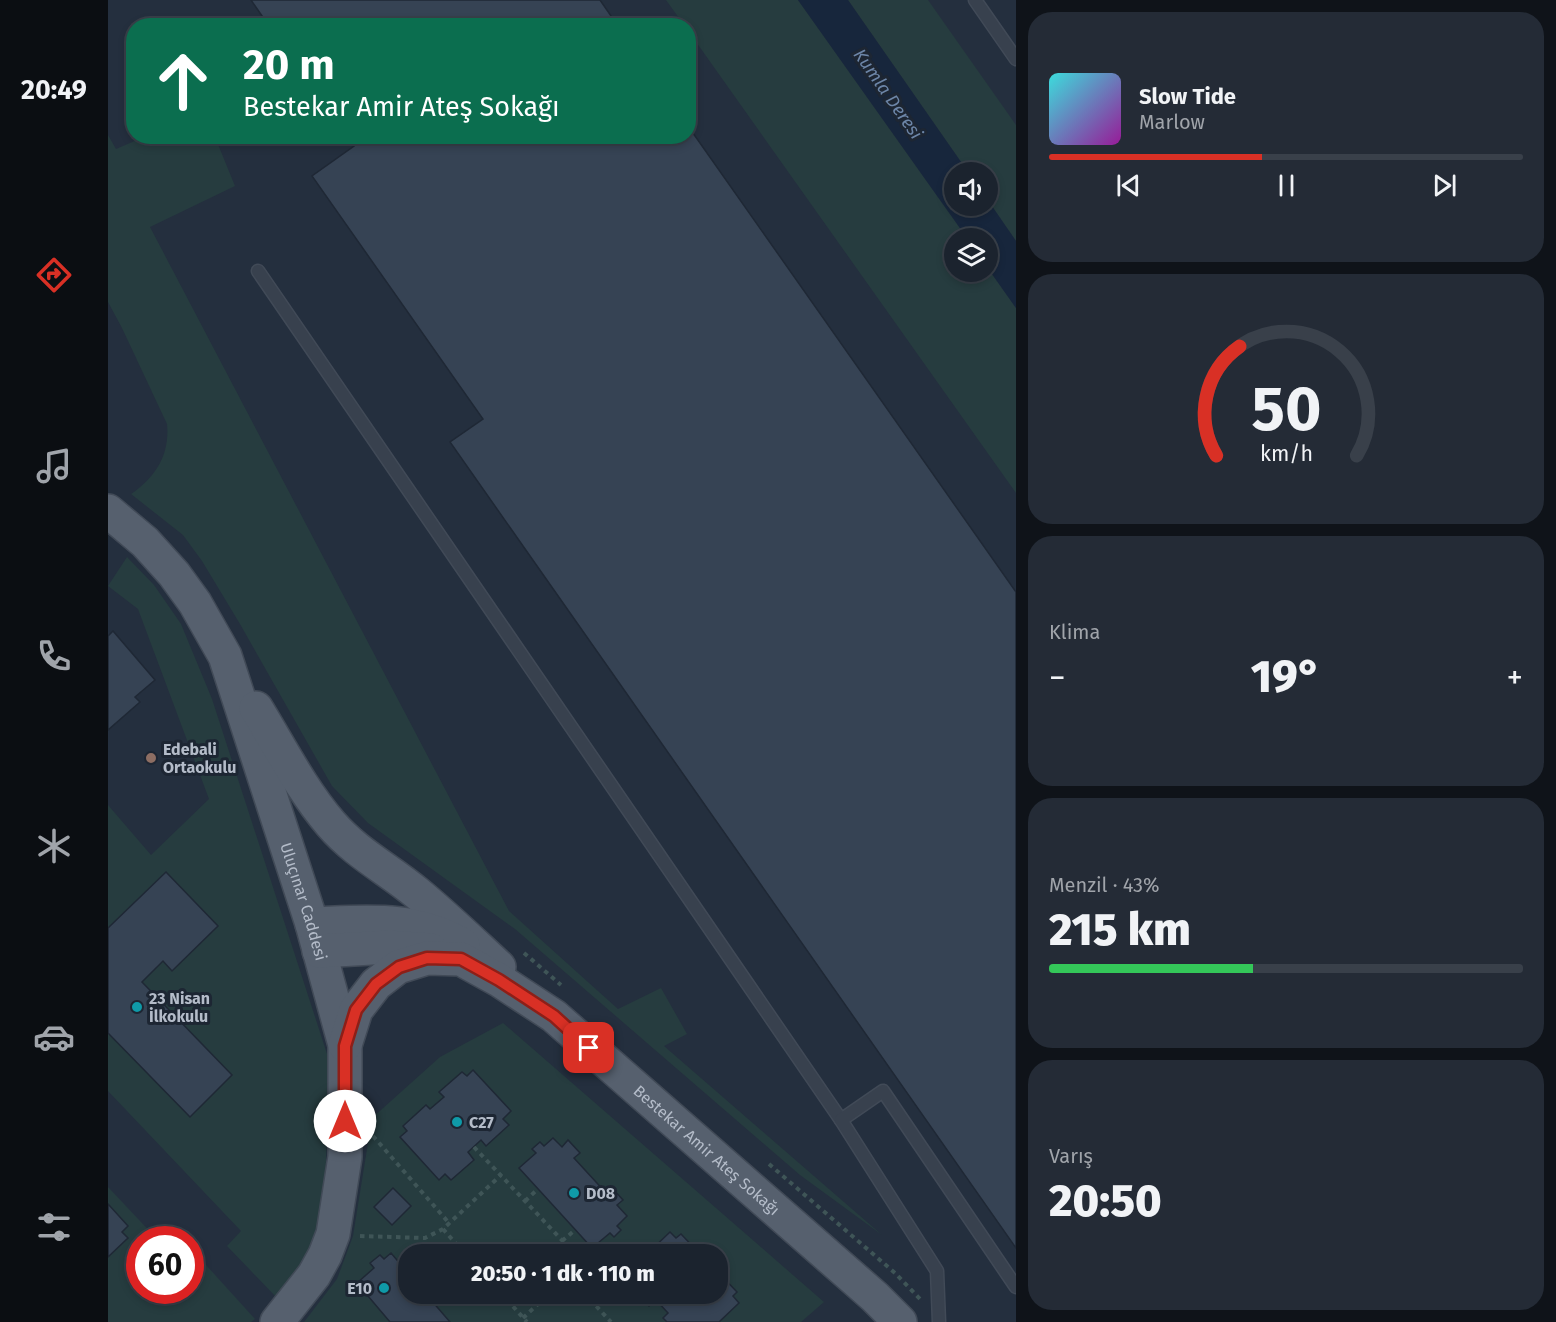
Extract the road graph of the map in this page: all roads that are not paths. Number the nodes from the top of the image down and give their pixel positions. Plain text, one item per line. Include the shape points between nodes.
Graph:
1 (975, 0) edge
2 (1016, 59) edge
3 (258, 271) dead end
4 (108, 511) edge
5 (225, 656) junction
6 (316, 938) junction
7 (461, 959) junction
8 (515, 963) junction
9 (558, 1001) junction
10 (345, 1046) junction
11 (841, 1120) junction
12 (1016, 1287) edge
13 (913, 1314) edge
14 (277, 1322) edge
15 (939, 1322) edge

1 - 2 lane
3 - 11 lane
4 - 5 main road, Uluçınar Caddesi via 145,542 174,574
5 - 6 main road, Uluçınar Caddesi
5 - 8 main road via 309,796 332,825 372,861
6 - 7 main road via 415,948
6 - 8 main road via 402,923
6 - 10 main road, Uluçınar Caddesi
7 - 9 main road, Bestekar Amir Ateş Sokağı via 499,980
7 - 10 main road, Bestekar Amir Ateş Sokağı via 427,958 399,967 376,984 356,1010
8 - 9 main road
9 - 13 main road, Bestekar Amir Ateş Sokağı via 875,1297
10 - 14 main road, Uluçınar Caddesi via 345,1156 333,1234 314,1275
11 - 12 lane via 883,1091
11 - 15 lane via 937,1271

